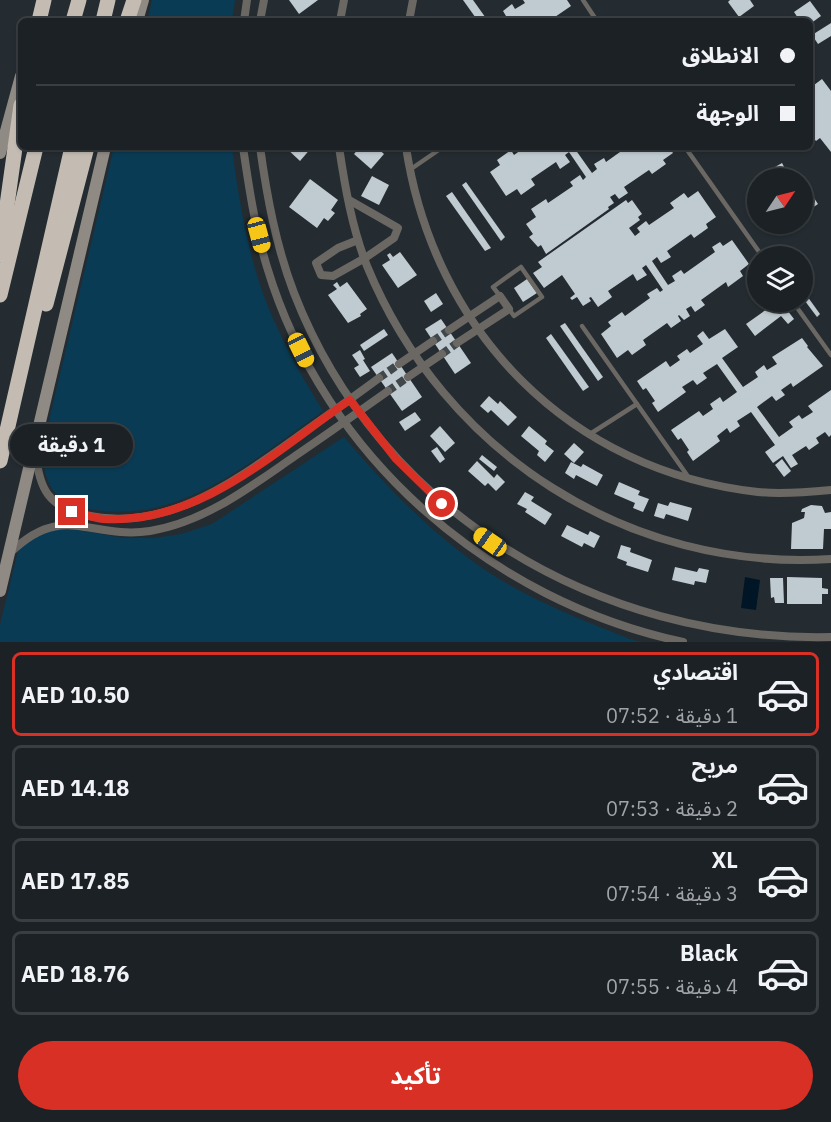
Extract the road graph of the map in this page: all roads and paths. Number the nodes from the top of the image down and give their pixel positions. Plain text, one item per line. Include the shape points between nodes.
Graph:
1 (44, 0) edge
2 (79, 0) edge
3 (108, 0) edge
4 (134, 0) edge
5 (143, 0) edge
6 (247, 0) edge
7 (264, 0) edge
8 (344, 0) edge
9 (413, 0) edge
10 (582, 0) edge
11 (39, 18) edge
12 (74, 18) edge
13 (104, 18) edge
14 (128, 18) edge
15 (138, 18) edge
16 (244, 18) edge
17 (261, 18) edge
18 (341, 18) edge
19 (410, 18) edge
20 (595, 18) edge
21 (18, 87) edge
22 (18, 126) edge
23 (35, 150) edge
24 (71, 150) edge
25 (86, 150) edge
26 (104, 150) edge
27 (244, 150) edge
28 (261, 150) edge
29 (340, 150) edge
30 (407, 150) edge
31 (438, 150) edge
32 (687, 150) edge
33 (0, 153) edge
34 (410, 169) junction
35 (349, 200) junction
36 (358, 240) junction
37 (755, 246) edge
38 (0, 255) edge
39 (364, 258) junction
40 (0, 295) edge
41 (500, 296) junction
42 (509, 309) junction
43 (800, 312) edge
44 (470, 317) junction
45 (582, 326) dead end
46 (449, 330) tunnel mouth
47 (478, 330) junction
48 (433, 341) tunnel mouth
49 (457, 343) tunnel mouth
50 (441, 354) tunnel mouth
51 (414, 355) junction
52 (831, 355) edge
53 (399, 364) tunnel mouth
54 (423, 368) junction
55 (408, 377) tunnel mouth
56 (379, 378) tunnel mouth
57 (388, 391) tunnel mouth
58 (350, 400) junction
59 (637, 404) junction
60 (336, 409) junction
61 (358, 412) junction
62 (345, 422) junction
63 (590, 434) junction
64 (35, 441) junction
65 (1, 459) edge
66 (688, 478) junction
67 (225, 487) junction
68 (831, 490) edge
69 (232, 499) junction
70 (9, 553) junction
71 (831, 558) edge
72 (0, 591) edge
73 (831, 637) edge
74 (683, 642) edge

1 - 11 highway
2 - 12 highway
3 - 13 highway
4 - 14 highway
5 - 15 main road
6 - 16 street
7 - 17 street
8 - 18 street
9 - 19 street
10 - 20 lane
21 - 33 main road
22 - 38 highway
23 - 40 highway
24 - 65 highway
25 - 65 highway
26 - 64 main road
27 - 60 street via 259,235 278,300 309,367
28 - 58 street via 275,231 290,283 324,359
29 - 35 street
30 - 34 street
31 - 34 lane
32 - 37 lane
34 - 44 street via 423,222 441,266
35 - 36 street
35 - 39 street via 398,228 394,238
36 - 39 street
36 - 39 street via 316,263 321,275 333,276
39 - 51 street via 393,321
41 - 42 street
41 - 42 lane via 493,287 521,267 542,297 514,316
41 - 44 street
42 - 47 street
43 - 52 lane
44 - 46 street
44 - 47 street
45 - 59 lane
47 - 49 street
47 - 63 street via 526,387
48 - 51 street
50 - 54 street
51 - 53 street
51 - 54 street
54 - 55 street
54 - 71 street via 454,407 509,459 547,486 602,516 674,543 726,554 785,560
56 - 58 street
57 - 61 street
58 - 60 street
58 - 61 street
59 - 63 lane
59 - 66 lane
60 - 62 street
60 - 67 street
61 - 62 street
61 - 73 street via 396,459 459,520 505,552 569,587 654,619 713,632 783,638
62 - 69 street
62 - 74 street via 414,501 496,567 584,612
63 - 66 street via 638,459
64 - 67 street via 42,487 50,498 72,512 102,519 152,514 191,504
64 - 70 main road
66 - 68 street via 761,492
67 - 69 street
69 - 70 street via 180,524 149,531 52,526 24,538
70 - 72 main road

